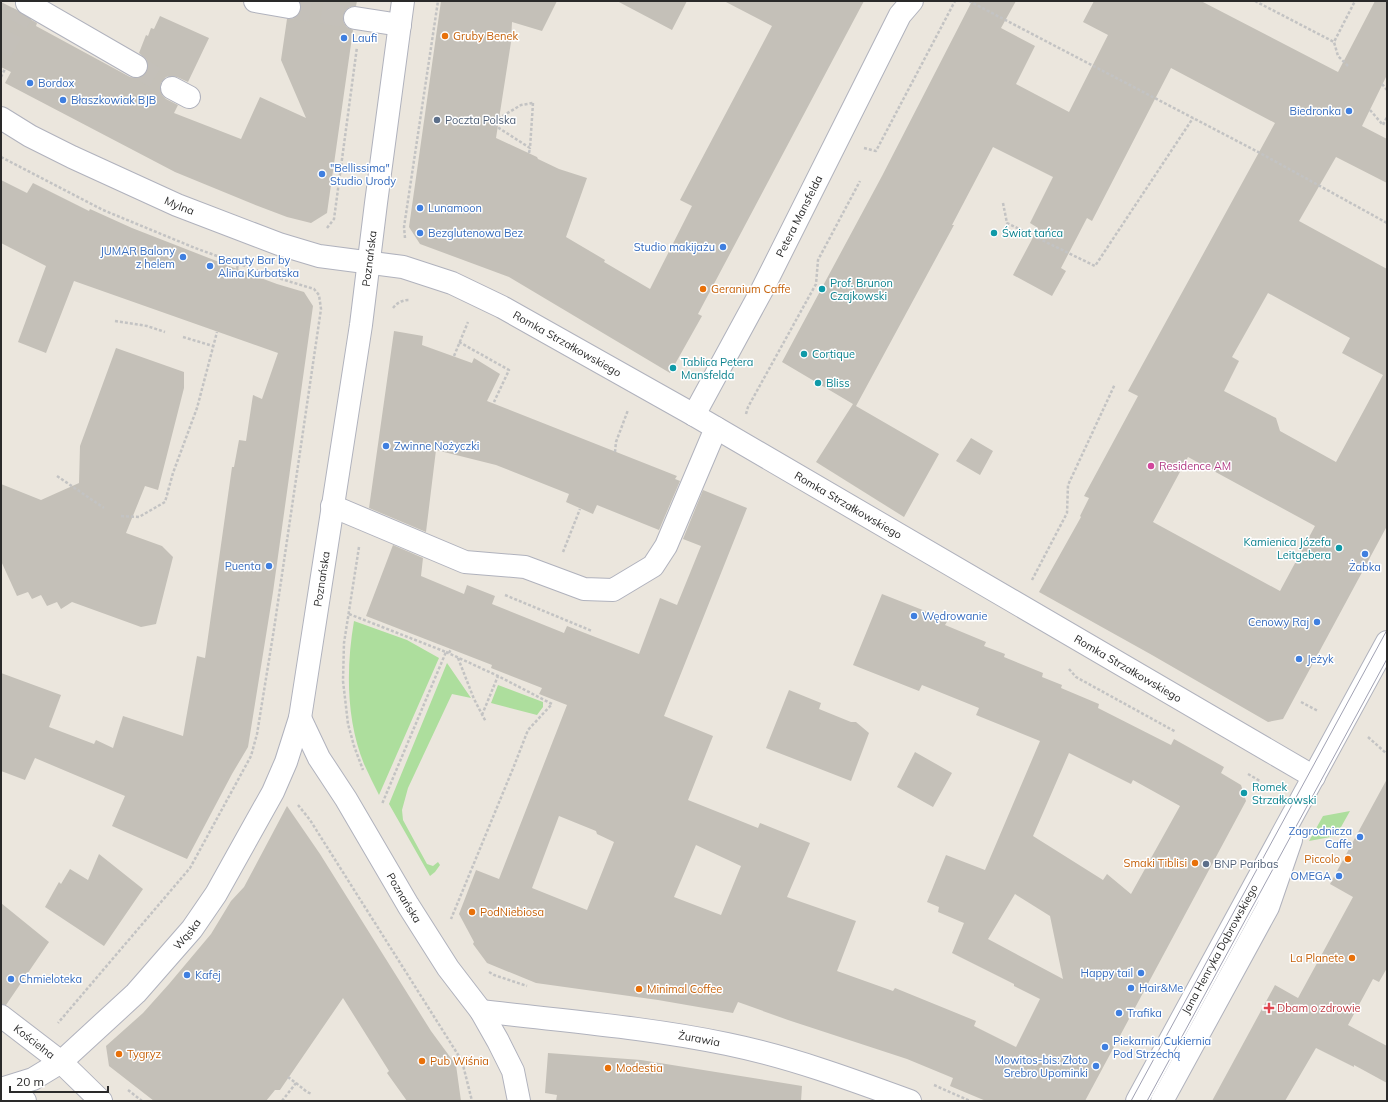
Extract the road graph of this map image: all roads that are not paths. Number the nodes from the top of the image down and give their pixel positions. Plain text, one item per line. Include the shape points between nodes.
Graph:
1 (255, 1) edge
2 (403, 1) edge
3 (25, 6) edge
4 (289, 7) tunnel mouth
5 (906, 8) edge
6 (358, 18) tunnel mouth
7 (400, 25) junction
8 (136, 66) tunnel mouth
9 (1, 118) edge
10 (369, 262) junction
11 (694, 415) junction
12 (716, 428) junction
13 (332, 506) junction
14 (1387, 642) edge
15 (300, 718) junction
16 (1314, 777) junction
17 (481, 1012) junction
18 (1, 1016) edge
19 (61, 1062) junction
20 (1, 1089) edge
21 (1, 1093) edge
22 (25, 1101) edge
23 (101, 1101) edge
24 (519, 1101) edge
25 (910, 1101) edge
26 (1137, 1101) edge
27 (1147, 1101) edge
28 (1162, 1101) edge

1 - 4 street
2 - 7 street, Poznańska
3 - 8 street
5 - 11 street, Petera Mansfelda via 762,290
6 - 7 street
7 - 10 street, Poznańska
9 - 10 street, Mylna via 72,157 177,205 279,244 319,256
10 - 11 street, Romka Strzałkowskiego via 403,267 452,283 502,307
10 - 13 street, Poznańska
11 - 12 street, Romka Strzałkowskiego
12 - 13 street via 666,546 653,566 613,590 584,589 525,567 465,562
12 - 16 street, Romka Strzałkowskiego
13 - 15 street, Poznańska
14 - 16 street, Jana Henryka Dąbrowskiego
15 - 17 street, Poznańska via 319,758 408,905 448,968
15 - 19 street, Wąska via 273,792 216,894 192,929 136,993
16 - 26 street, Jana Henryka Dąbrowskiego
16 - 27 street via 1256,900
16 - 28 street, Jana Henryka Dąbrowskiego via 1268,907
17 - 24 street, Poznańska via 513,1071
17 - 25 street, Żurawia via 636,1030 728,1044 783,1058
18 - 19 street, Kościelna
19 - 20 street, Wąska via 32,1079
19 - 23 street, Kościelna
21 - 22 street

